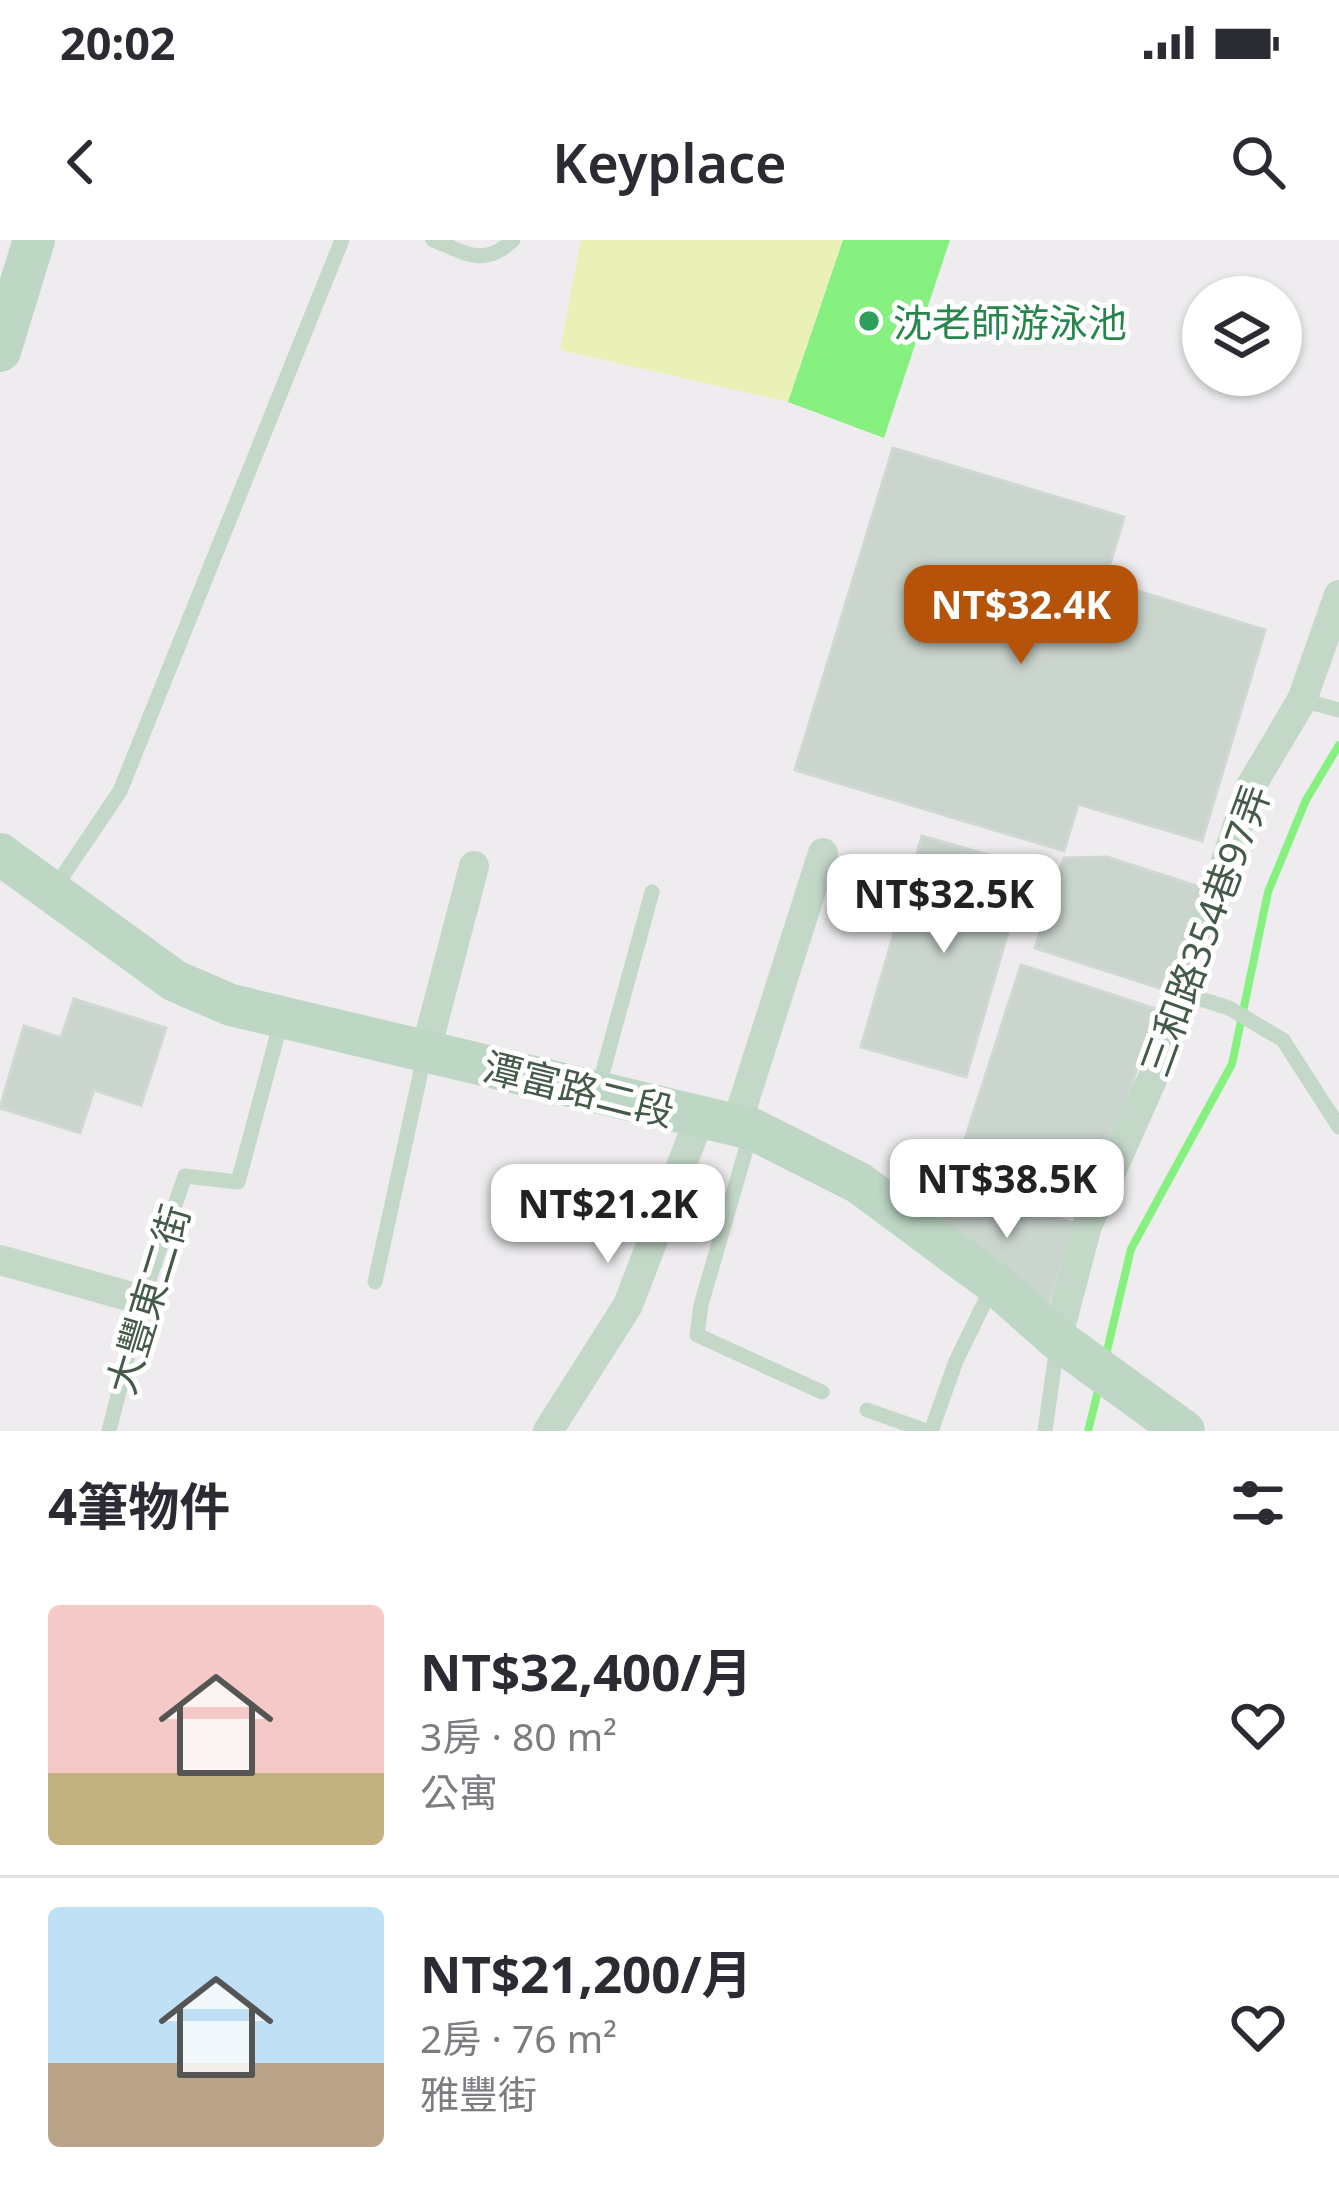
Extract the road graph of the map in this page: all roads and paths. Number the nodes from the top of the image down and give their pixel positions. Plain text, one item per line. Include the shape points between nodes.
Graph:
1 (34, 240) edge
2 (342, 240) edge
3 (433, 240) edge
4 (514, 240) edge
5 (0, 352) edge
6 (1339, 595) edge
7 (1302, 700) junction
8 (1339, 710) edge
9 (824, 853) dead end
10 (0, 854) edge
11 (474, 866) dead end
12 (53, 892) junction
13 (652, 892) dead end
14 (1182, 993) junction
15 (283, 1016) junction
16 (426, 1051) junction
17 (597, 1092) junction
18 (729, 1124) junction
19 (1339, 1127) edge
20 (0, 1260) edge
21 (375, 1282) dead end
22 (994, 1283) junction
23 (142, 1300) junction
24 (1058, 1339) junction
25 (822, 1392) dead end
26 (867, 1410) dead end
27 (109, 1431) edge
28 (548, 1431) edge
29 (929, 1431) edge
30 (1045, 1431) edge
31 (1184, 1431) edge

1 - 5 street
2 - 12 lane via 121,790
3 - 4 lane via 478,257 497,255
6 - 7 street, 三和路354巷97弄
7 - 8 lane
7 - 14 street, 三和路354巷97弄 via 1251,786
9 - 18 street
10 - 12 street, 潭富路二段
11 - 16 street
12 - 15 street, 潭富路二段 via 175,981
13 - 17 lane
14 - 19 lane via 1229,1008 1283,1040
14 - 24 street, 三和路354巷97弄 via 1087,1226
15 - 16 street, 潭富路二段
15 - 23 lane, 大豐東二街 via 238,1182 185,1176
16 - 17 street, 潭富路二段
16 - 21 lane
17 - 18 street, 潭富路二段
18 - 22 street, 潭富路二段 via 860,1183
18 - 25 lane via 697,1335
18 - 28 street
20 - 23 street
22 - 24 street, 潭富路二段
22 - 29 lane
23 - 27 lane, 大豐東二街
24 - 30 lane
24 - 31 street, 潭富路二段
26 - 29 lane

